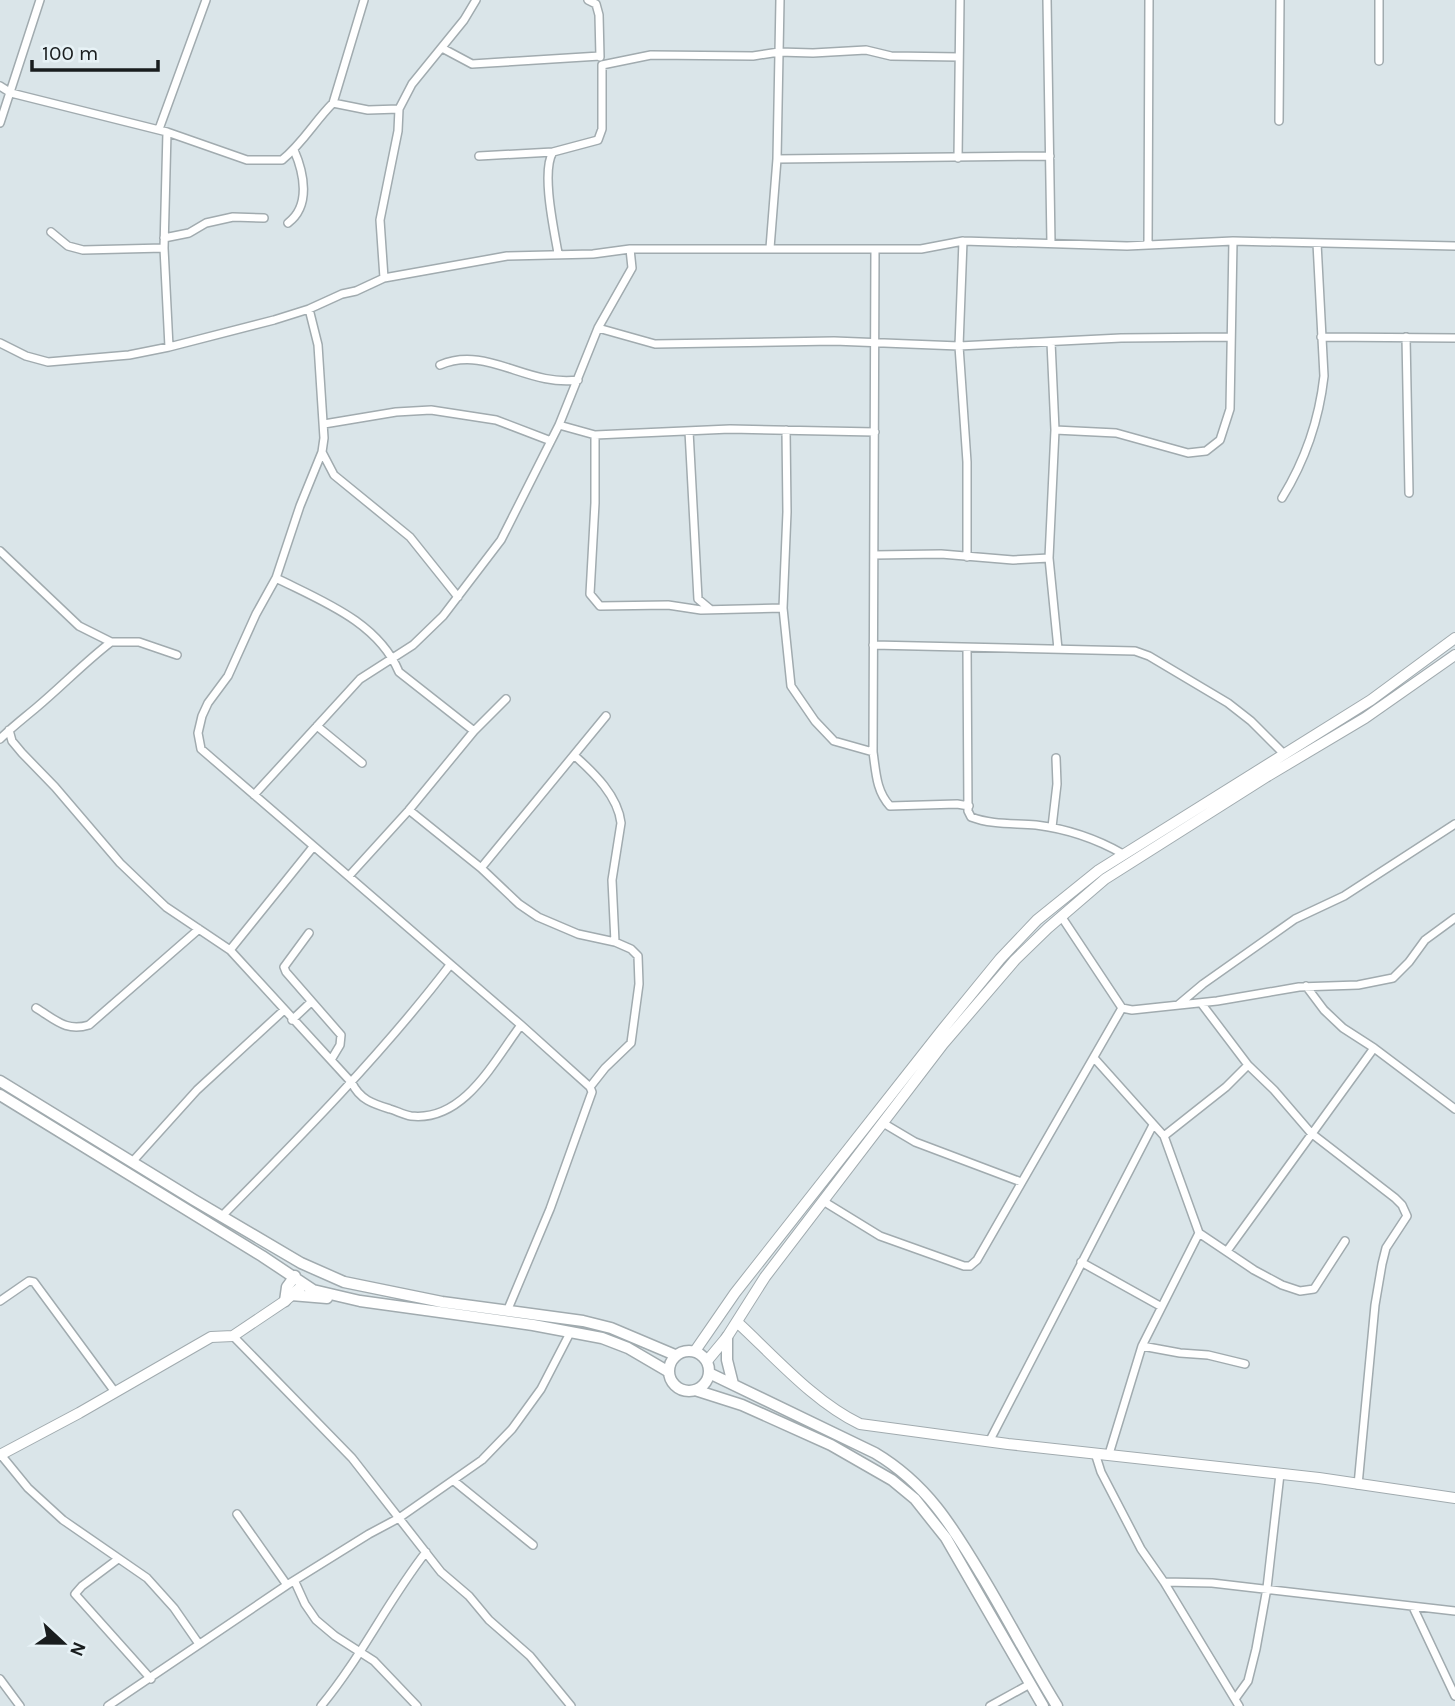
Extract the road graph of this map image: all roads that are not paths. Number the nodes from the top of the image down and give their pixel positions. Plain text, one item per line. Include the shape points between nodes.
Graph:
1 (40, 0) edge
2 (206, 0) edge
3 (364, 0) edge
4 (476, 0) edge
5 (588, 0) edge
6 (780, 0) edge
7 (960, 0) edge
8 (1047, 0) edge
9 (1149, 0) edge
10 (1280, 0) edge
11 (1379, 0) edge
12 (442, 48) junction
13 (779, 52) junction
14 (600, 56) junction
15 (959, 57) junction
16 (1379, 61) dead end
17 (602, 65) junction
18 (0, 86) edge
19 (10, 93) junction
20 (333, 103) junction
21 (399, 109) junction
22 (1279, 121) dead end
23 (0, 123) edge
24 (163, 131) junction
25 (294, 150) junction
26 (553, 152) junction
27 (479, 156) dead end
28 (1050, 156) junction
29 (958, 158) junction
30 (777, 159) junction
31 (264, 218) dead end
32 (288, 223) dead end
33 (51, 232) dead end
34 (164, 238) junction
35 (964, 241) junction
36 (1233, 241) junction
37 (1051, 243) junction
38 (1317, 243) junction
39 (1148, 245) junction
40 (1455, 246) edge
41 (164, 248) junction
42 (770, 248) junction
43 (630, 249) junction
44 (875, 249) junction
45 (558, 253) junction
46 (384, 278) junction
47 (309, 309) junction
48 (598, 328) junction
49 (1230, 337) junction
50 (1321, 337) junction
51 (1406, 337) junction
52 (1455, 338) edge
53 (1051, 342) junction
54 (0, 343) edge
55 (873, 344) junction
56 (959, 346) junction
57 (169, 347) junction
58 (440, 365) dead end
59 (578, 380) junction
60 (324, 424) junction
61 (559, 425) junction
62 (689, 430) junction
63 (786, 430) junction
64 (1055, 430) junction
65 (875, 432) junction
66 (595, 435) junction
67 (551, 441) junction
68 (321, 452) junction
69 (1409, 494) dead end
70 (1282, 498) dead end
71 (0, 551) edge
72 (874, 555) junction
73 (967, 557) junction
74 (1049, 558) junction
75 (276, 578) junction
76 (458, 597) junction
77 (783, 607) junction
78 (711, 609) junction
79 (1455, 638) edge
80 (111, 642) junction
81 (873, 645) junction
82 (967, 648) junction
83 (1058, 649) junction
84 (177, 655) dead end
85 (1455, 655) edge
86 (394, 659) junction
87 (506, 699) dead end
88 (606, 716) dead end
89 (317, 726) junction
90 (9, 730) junction
91 (474, 731) junction
92 (0, 739) edge
93 (873, 752) junction
94 (1283, 753) junction
95 (575, 756) junction
96 (1056, 758) dead end
97 (362, 764) dead end
98 (254, 795) junction
99 (969, 806) junction
100 (409, 810) junction
101 (1455, 824) edge
102 (1052, 827) junction
103 (313, 847) junction
104 (1123, 854) junction
105 (481, 868) junction
106 (349, 876) junction
107 (1061, 916) junction
108 (1455, 918) edge
109 (199, 929) junction
110 (309, 933) dead end
111 (615, 942) junction
112 (230, 950) junction
113 (450, 965) junction
114 (1306, 986) junction
115 (310, 1003) junction
116 (1201, 1003) junction
117 (1178, 1005) junction
118 (1122, 1007) junction
119 (37, 1008) dead end
120 (283, 1011) junction
121 (292, 1020) junction
122 (521, 1025) junction
123 (1374, 1048) junction
124 (1094, 1059) junction
125 (331, 1060) junction
126 (1248, 1066) junction
127 (0, 1081) edge
128 (352, 1083) junction
129 (590, 1087) junction
130 (0, 1095) edge
131 (1455, 1110) edge
132 (883, 1123) junction
133 (1153, 1125) junction
134 (1311, 1133) junction
135 (1164, 1136) junction
136 (133, 1161) junction
137 (1021, 1182) junction
138 (823, 1201) junction
139 (222, 1216) junction
140 (1199, 1233) junction
141 (1345, 1241) dead end
142 (1227, 1251) junction
143 (1081, 1262) junction
144 (313, 1268) junction
145 (295, 1276) junction
146 (303, 1285) junction
147 (288, 1298) junction
148 (354, 1300) junction
149 (0, 1301) edge
150 (1160, 1306) junction
151 (508, 1310) junction
152 (554, 1316) junction
153 (737, 1321) junction
154 (553, 1329) junction
155 (570, 1333) junction
156 (233, 1336) junction
157 (727, 1337) junction
158 (1142, 1346) junction
159 (695, 1351) junction
160 (676, 1355) junction
161 (1245, 1364) dead end
162 (708, 1367) junction
163 (668, 1372) junction
164 (733, 1384) junction
165 (695, 1390) junction
166 (115, 1392) junction
167 (989, 1442) junction
168 (1095, 1453) junction
169 (1109, 1454) junction
170 (0, 1455) edge
171 (1280, 1474) junction
172 (454, 1481) junction
173 (1358, 1485) junction
174 (1455, 1498) edge
175 (237, 1514) dead end
176 (399, 1518) junction
177 (534, 1545) dead end
178 (426, 1552) junction
179 (118, 1559) junction
180 (1164, 1582) junction
181 (291, 1583) junction
182 (1267, 1588) junction
183 (1413, 1607) junction
184 (1455, 1611) edge
185 (199, 1644) junction
186 (361, 1652) junction
187 (0, 1679) edge
188 (151, 1679) junction
189 (1030, 1684) junction
190 (1455, 1696) edge
191 (1237, 1703) edge
192 (20, 1706) edge
193 (108, 1706) edge
194 (321, 1706) edge
195 (417, 1706) edge
196 (571, 1706) edge
197 (990, 1706) edge
198 (1043, 1706) edge
199 (1057, 1706) edge

1 - 19 street
2 - 24 street
3 - 20 street
4 - 12 street
5 - 14 street via 596,4 599,15
6 - 13 street
7 - 15 street
8 - 28 street
9 - 39 street
10 - 22 street
11 - 16 street
12 - 14 street via 472,64
12 - 21 street via 412,84
13 - 15 street via 866,50 891,57
13 - 17 street via 651,55
13 - 30 street
14 - 17 street
15 - 29 street
17 - 26 street via 598,140
18 - 19 street
19 - 23 street
19 - 24 street
20 - 21 street via 368,110
20 - 25 street
21 - 46 street via 380,220
24 - 25 street via 247,160 282,160
24 - 34 street
25 - 32 street via 304,195 296,217
26 - 27 street
26 - 45 street via 548,159 549,197
28 - 29 street
28 - 37 street
29 - 30 street
30 - 42 street
31 - 34 street via 233,217
33 - 41 street via 68,246 83,250
34 - 41 street
35 - 37 street
35 - 44 street via 921,249
35 - 56 street
36 - 38 street
36 - 39 street
36 - 49 street
37 - 39 street
38 - 40 street
38 - 50 street
41 - 57 street
42 - 43 street
42 - 44 street
43 - 45 street
43 - 48 street via 632,268
44 - 55 street
45 - 46 street via 507,256
46 - 47 street
47 - 57 street
47 - 60 street via 318,345
48 - 55 street via 655,344
48 - 59 street
49 - 53 street
49 - 64 street via 1230,409 1220,440 1206,451 1188,453 1116,433
50 - 51 street
50 - 70 street via 1324,376 1317,422
51 - 52 street
51 - 69 street
53 - 56 street
53 - 64 street
54 - 57 street via 48,362
55 - 56 street
55 - 65 street
56 - 73 street via 967,462
58 - 59 street via 457,359 488,361 528,376
59 - 61 street
60 - 67 street via 431,410 496,420
60 - 68 street
61 - 66 street
61 - 67 street
62 - 63 street
62 - 66 street
62 - 78 street via 698,599
63 - 65 street
63 - 77 street
64 - 74 street
65 - 72 street
66 - 78 street via 590,594 594,601 600,606
67 - 76 street via 501,540
68 - 75 street
68 - 76 street via 334,475 411,537
71 - 80 street via 79,625
72 - 73 street
72 - 81 street
73 - 74 street
74 - 83 street
75 - 86 street via 336,607 379,639
75 - 98 street via 228,676 208,703 198,733 201,749
76 - 86 street
77 - 78 street
77 - 93 street via 791,686 834,741
79 - 94 main road via 1371,700
80 - 84 street via 139,642
80 - 90 street
81 - 82 street
81 - 93 street
82 - 83 street
82 - 99 street
83 - 94 street via 1135,650 1149,656 1228,703
85 - 107 main road via 1366,718 1105,879
86 - 89 street via 360,679
86 - 91 street via 399,672
87 - 91 street
88 - 95 street
89 - 97 street
89 - 98 street
90 - 92 street
90 - 109 street via 17,747 120,863 166,907
91 - 100 street
93 - 99 street via 879,791 890,806
94 - 104 main road
95 - 105 street
95 - 111 street via 597,776 620,814 612,880
96 - 102 street
98 - 103 street
99 - 102 street via 971,817 981,821
100 - 105 street
100 - 106 street
101 - 117 street via 1344,896 1295,919
102 - 104 street via 1082,834
103 - 106 street
103 - 112 street
104 - 159 main road via 1052,906 1000,960 735,1293
105 - 111 street via 538,917 578,934
106 - 113 street
107 - 118 street
107 - 132 main road via 1015,960
108 - 114 street via 1426,940 1393,978 1358,985
109 - 112 street
109 - 119 street via 89,1025 64,1026
110 - 115 street via 284,967
111 - 129 street via 638,956 634,1032 631,1043
112 - 120 street
113 - 122 street
113 - 128 street
114 - 116 street
114 - 123 street via 1343,1028
115 - 121 street
115 - 125 street via 341,1035
116 - 117 street
116 - 126 street
117 - 118 street
118 - 124 street
120 - 121 street
120 - 136 street via 197,1090
121 - 125 street
122 - 128 street via 468,1093 453,1107 431,1116 409,1116 372,1103 357,1093
122 - 129 street
123 - 131 street
123 - 134 street
124 - 133 street
124 - 137 street
125 - 128 street
126 - 134 street
126 - 135 street
127 - 136 main road
128 - 139 street
129 - 151 street via 550,1209
130 - 145 main road
132 - 137 street via 915,1142
132 - 138 main road
133 - 135 street
133 - 143 street
134 - 142 street
134 - 173 street via 1395,1198 1407,1213 1382,1264
135 - 140 street
136 - 139 main road
137 - 138 street via 970,1266 880,1236
138 - 153 main road
139 - 144 main road
140 - 142 street
140 - 150 street
141 - 142 street via 1314,1289 1300,1291 1254,1270
143 - 150 street
143 - 167 street
144 - 146 street
144 - 151 main road via 357,1286
145 - 146 main road
145 - 147 main road via 287,1287
146 - 147 main road
146 - 148 main road
147 - 148 main road
147 - 156 main road
148 - 154 main road
149 - 166 street via 29,1280 34,1282
150 - 158 street
151 - 152 main road
152 - 154 main road
152 - 160 main road via 611,1328
153 - 157 main road
153 - 167 main road via 845,1417 860,1424
154 - 155 main road
155 - 163 main road via 616,1343
155 - 172 street via 552,1370 512,1429
156 - 166 main road via 211,1337
156 - 176 street via 352,1458
157 - 162 main road
157 - 164 main road
158 - 161 street
158 - 169 street
159 - 160 main road
159 - 162 main road
160 - 163 main road
162 - 164 main road
162 - 165 main road via 704,1384
163 - 165 main road via 680,1389
164 - 199 main road via 875,1453 926,1493 956,1532
165 - 189 main road via 742,1405 831,1445 892,1480 915,1499 946,1538
166 - 170 main road
167 - 168 main road
168 - 169 main road
168 - 180 street via 1141,1549
169 - 171 main road
170 - 179 street via 63,1520
171 - 173 main road
171 - 182 street
172 - 176 street
172 - 177 street
173 - 174 main road
175 - 181 street
176 - 178 street
176 - 181 street
178 - 186 street via 401,1584
178 - 196 street via 489,1620 530,1656
179 - 185 street via 147,1578
179 - 188 street via 75,1594
180 - 182 street
180 - 191 street
181 - 185 street
181 - 186 street via 316,1620
182 - 183 street
182 - 191 street via 1251,1670
183 - 184 street
183 - 190 street
185 - 188 street
186 - 194 street
186 - 195 street
187 - 192 street
188 - 193 street
189 - 197 street
189 - 198 main road

